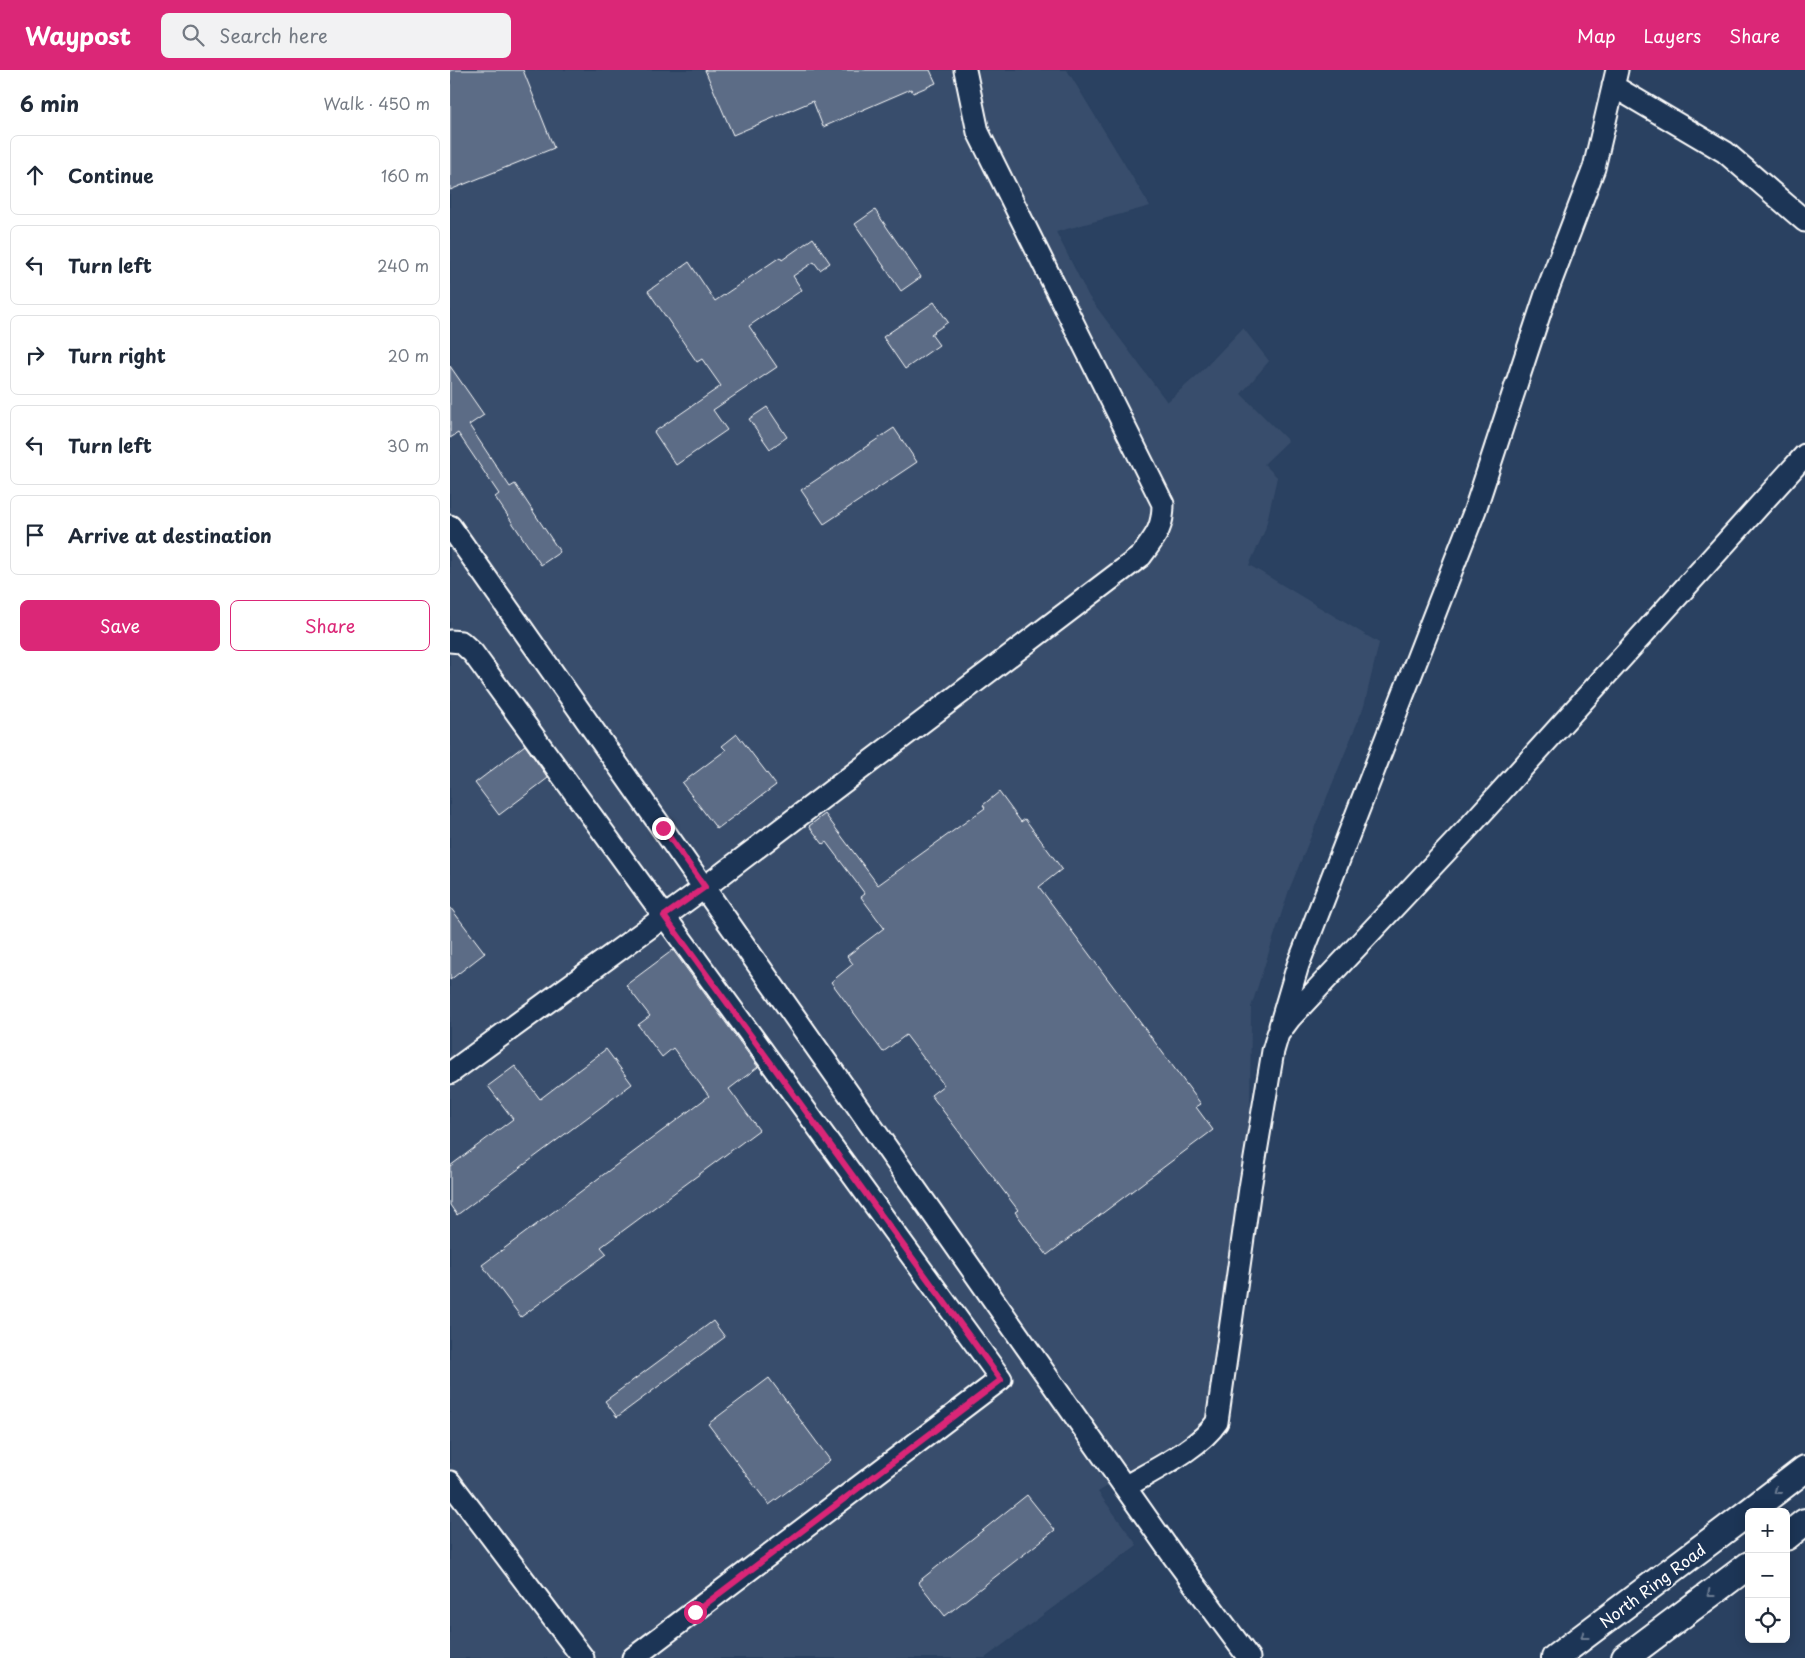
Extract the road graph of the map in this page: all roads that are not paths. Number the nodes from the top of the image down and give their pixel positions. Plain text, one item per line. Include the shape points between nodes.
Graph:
1 (965, 70) edge
2 (1615, 78) edge
3 (1805, 221) edge
4 (1805, 455) edge
5 (450, 526) edge
6 (450, 641) edge
7 (705, 887) junction
8 (664, 916) junction
9 (1278, 1034) junction
10 (450, 1073) edge
11 (1805, 1470) edge
12 (450, 1482) edge
13 (1125, 1487) junction
14 (1754, 1508) edge
15 (1745, 1515) edge
16 (1805, 1522) edge
17 (1790, 1533) edge
18 (1745, 1568) edge
19 (582, 1658) edge
20 (634, 1658) edge
21 (1249, 1658) edge
22 (1555, 1658) edge
23 (1625, 1658) edge

1 - 7 street via 978,132 1162,504 1163,519 1157,534 1141,556
2 - 3 street via 1725,152
2 - 9 street via 1594,168 1546,294 1475,510 1298,965
4 - 9 street
5 - 7 street
6 - 8 street via 461,642 474,653
7 - 8 street
7 - 13 street
8 - 10 street
8 - 20 street via 1001,1380
9 - 13 street via 1250,1188 1217,1422 1210,1433 1192,1446
11 -> 14 main road, North Ring Road
12 - 19 street
13 - 21 street
15 -> 22 main road, North Ring Road
16 - 17 main road
18 -> 23 main road

